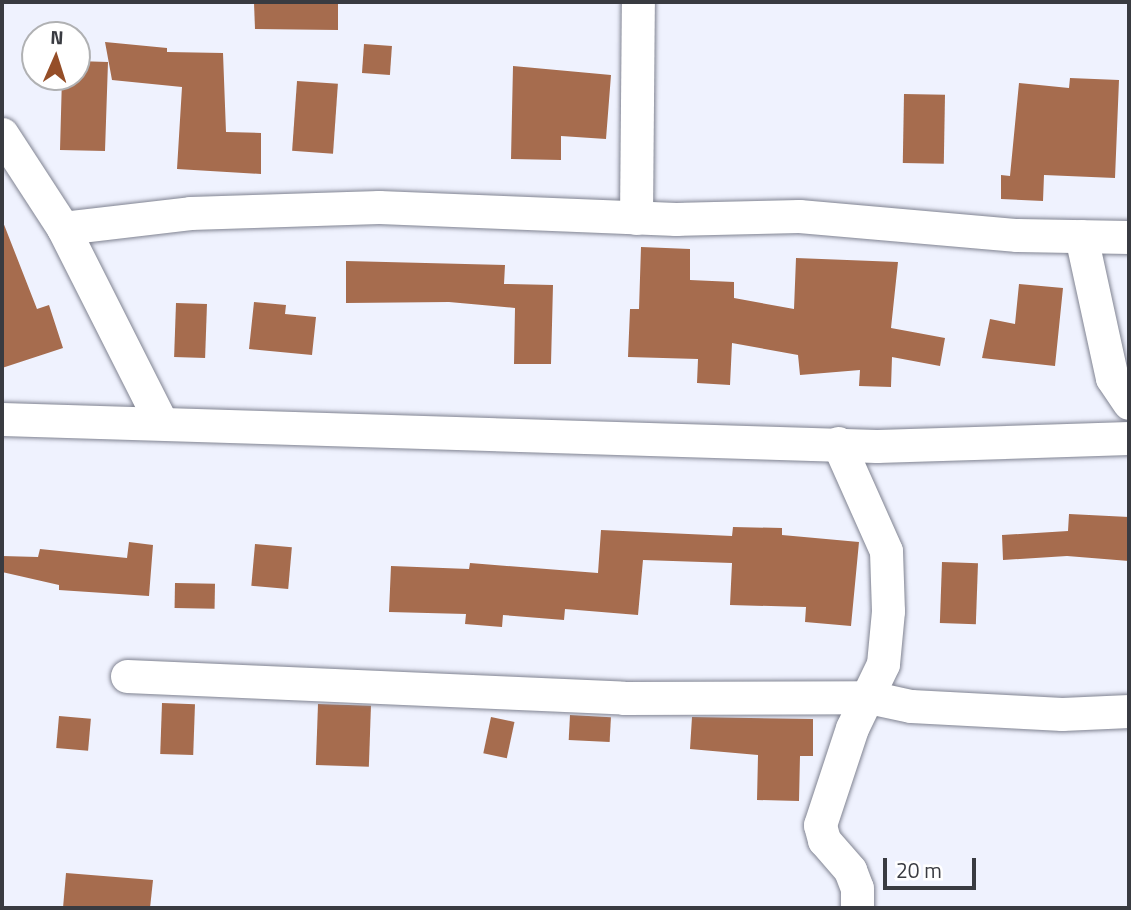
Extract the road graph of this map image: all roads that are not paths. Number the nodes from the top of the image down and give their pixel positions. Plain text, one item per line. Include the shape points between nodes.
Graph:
1 (638, 2) edge
2 (2, 134) edge
3 (636, 218) junction
4 (63, 228) junction
5 (1081, 236) junction
6 (1129, 237) edge
7 (1129, 403) edge
8 (2, 419) edge
9 (161, 422) junction
10 (1129, 438) edge
11 (838, 443) junction
12 (127, 676) dead end
13 (869, 697) junction
14 (1129, 711) edge
15 (857, 908) edge

1 - 3 street
2 - 4 street
3 - 4 street via 517,209 379,207 190,213
3 - 5 street via 799,216 1017,235
4 - 9 street
5 - 6 street
5 - 7 street via 1112,378
8 - 9 street
9 - 11 street
10 - 11 street via 877,446
11 - 13 street via 886,551 888,611 883,664
12 - 13 street via 624,698
13 - 14 street via 972,711
13 - 15 street via 852,728 820,825 824,840 850,870 858,888

